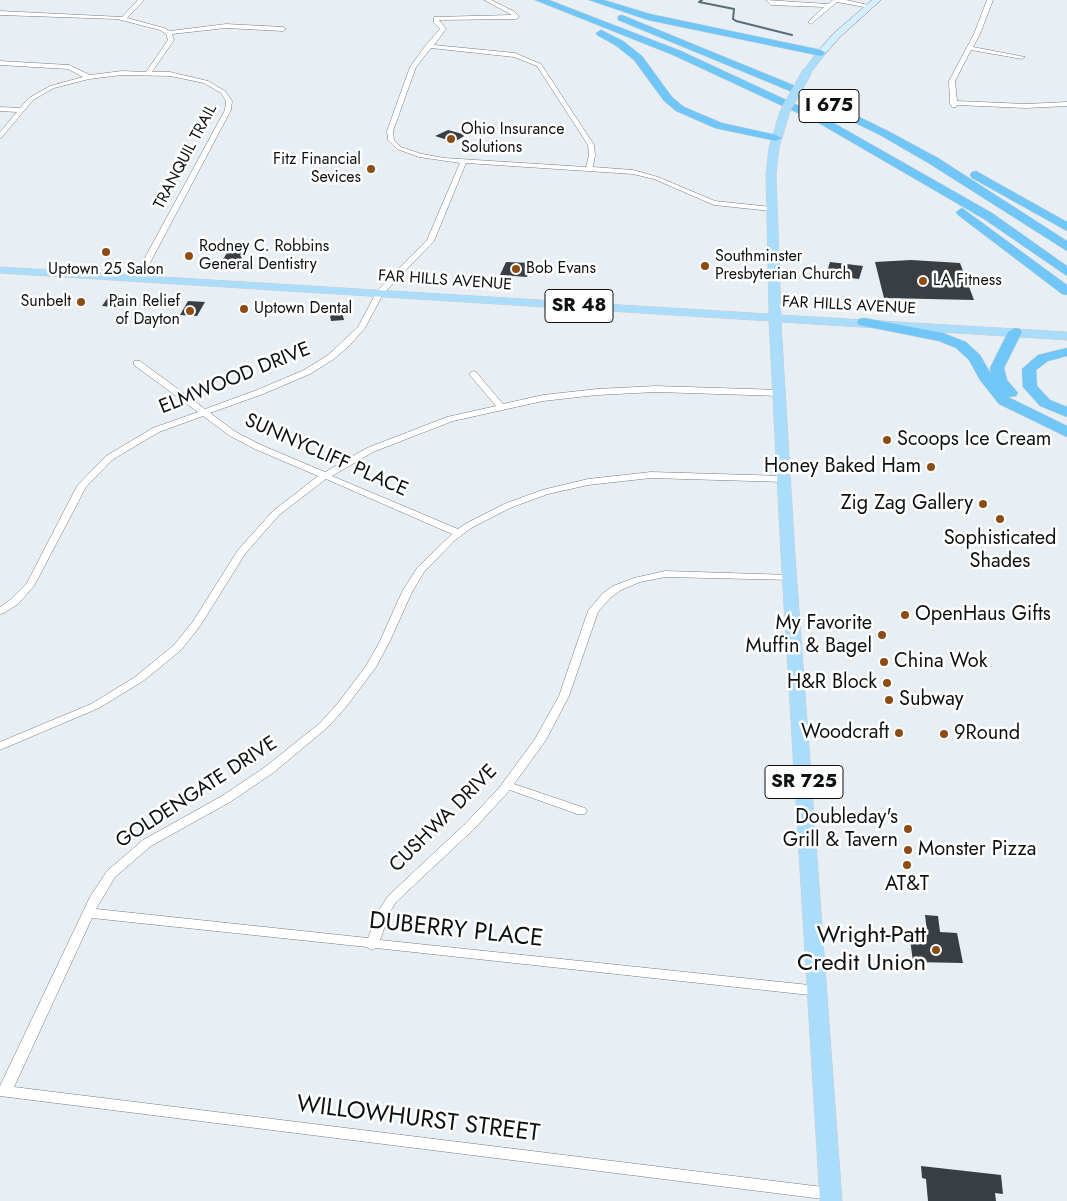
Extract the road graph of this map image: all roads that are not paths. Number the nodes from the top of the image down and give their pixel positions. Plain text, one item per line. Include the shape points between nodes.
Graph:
1 (141, 0) edge
2 (487, 0) edge
3 (530, 0) edge
4 (540, 0) edge
5 (573, 0) edge
6 (594, 0) edge
7 (769, 0) edge
8 (837, 0) edge
9 (877, 0) edge
10 (990, 0) edge
11 (829, 6) junction
12 (870, 6) junction
13 (0, 14) edge
14 (124, 18) junction
15 (811, 22) dead end
16 (283, 29) dead end
17 (169, 33) junction
18 (428, 46) junction
19 (969, 48) junction
20 (821, 53) junction
21 (1022, 58) dead end
22 (0, 63) edge
23 (149, 72) junction
24 (89, 77) junction
25 (1067, 104) edge
26 (829, 106) junction
27 (0, 109) edge
28 (20, 110) junction
29 (0, 136) edge
30 (776, 138) junction
31 (889, 158) junction
32 (464, 161) junction
33 (589, 168) junction
34 (771, 209) junction
35 (1067, 227) edge
36 (1067, 247) edge
37 (0, 270) edge
38 (1067, 272) edge
39 (138, 278) junction
40 (1067, 291) edge
41 (380, 293) junction
42 (777, 318) junction
43 (864, 322) junction
44 (1015, 332) junction
45 (1067, 336) edge
46 (1067, 352) edge
47 (137, 362) dead end
48 (473, 374) dead end
49 (781, 393) junction
50 (500, 406) junction
51 (1067, 412) edge
52 (204, 413) junction
53 (1063, 430) edge
54 (324, 476) junction
55 (784, 479) junction
56 (459, 533) junction
57 (791, 578) junction
58 (0, 611) edge
59 (0, 746) edge
60 (507, 785) junction
61 (581, 811) dead end
62 (88, 913) junction
63 (372, 945) junction
64 (819, 991) junction
65 (2, 1091) edge
66 (831, 1197) edge

1 - 14 street
2 - 18 street via 516,17 450,17
3 - 30 highway via 619,43 638,58 668,99 690,115 719,126
4 - 31 highway, I 675 via 677,53 821,120
5 - 26 highway, I 675 via 749,69
6 - 20 highway via 648,17
7 - 11 street
8 - 11 street
8 - 12 street
9 - 12 main road
10 - 19 street
11 - 15 street
12 - 20 main road
13 - 14 street
14 - 17 street
16 - 17 street via 232,26
17 - 23 street via 171,40
18 - 32 street via 413,67 390,135 394,144 412,154
18 - 33 street via 514,55 539,65 591,145
19 - 21 street
19 - 25 street via 952,81 953,104
20 - 30 main road, bridge via 785,111
22 - 24 street via 69,67
23 - 24 street
23 - 39 street, TRANQUIL TRAIL via 206,82 223,92 229,106
24 - 28 street via 45,90
26 - 35 highway via 925,148
26 - 36 highway, I 675 via 934,161
27 - 28 street
28 - 29 street
30 - 34 main road
31 - 38 highway, I 675 via 988,216
31 - 40 highway
32 - 33 street
32 - 41 street, ELMWOOD DRIVE via 430,241
33 - 34 street via 645,174 714,203
34 - 42 main road
37 - 39 main road, FAR HILLS AVENUE / SR 48
39 - 41 main road, FAR HILLS AVENUE / SR 48
41 - 42 main road, FAR HILLS AVENUE / SR 48
41 - 52 street, ELMWOOD DRIVE via 361,328 332,357 289,380
42 - 43 main road, FAR HILLS AVENUE / SR 48
42 - 49 main road, SR 725
43 - 44 main road, FAR HILLS AVENUE / SR 48
43 - 53 highway via 942,337 961,345 1004,400
44 - 45 main road, FAR HILLS AVENUE / SR 48
44 - 53 highway via 997,368 1000,381 1012,395
46 - 51 highway via 1043,358 1029,370 1030,387 1045,403
47 - 52 street, SUNNYCLIFF PLACE
48 - 50 street
49 - 50 street via 625,390
49 - 55 main road, SR 725
50 - 54 street via 407,434
52 - 54 street, SUNNYCLIFF PLACE via 233,434
52 - 58 street, ELMWOOD DRIVE via 140,438 98,466 73,502 31,584
54 - 56 street, SUNNYCLIFF PLACE
54 - 59 street via 294,497 253,537 196,624 178,647 159,663 95,706
55 - 56 street, GOLDENGATE DRIVE via 650,476 588,482 527,497 489,514
55 - 57 main road, SR 725
56 - 62 street, GOLDENGATE DRIVE via 420,570 371,666 324,725 246,786 147,843 128,858 100,890
57 - 60 street, CUSHWA DRIVE via 665,574 617,588 592,611 564,696 545,732
57 - 64 main road, SR 725
60 - 61 street
60 - 63 street, CUSHWA DRIVE via 469,827 392,899
62 - 63 street, DUBERRY PLACE
62 - 65 street, GOLDENGATE DRIVE
63 - 64 street, DUBERRY PLACE
64 - 66 main road, SR 725
65 - 66 street, WILLOWHURST STREET

